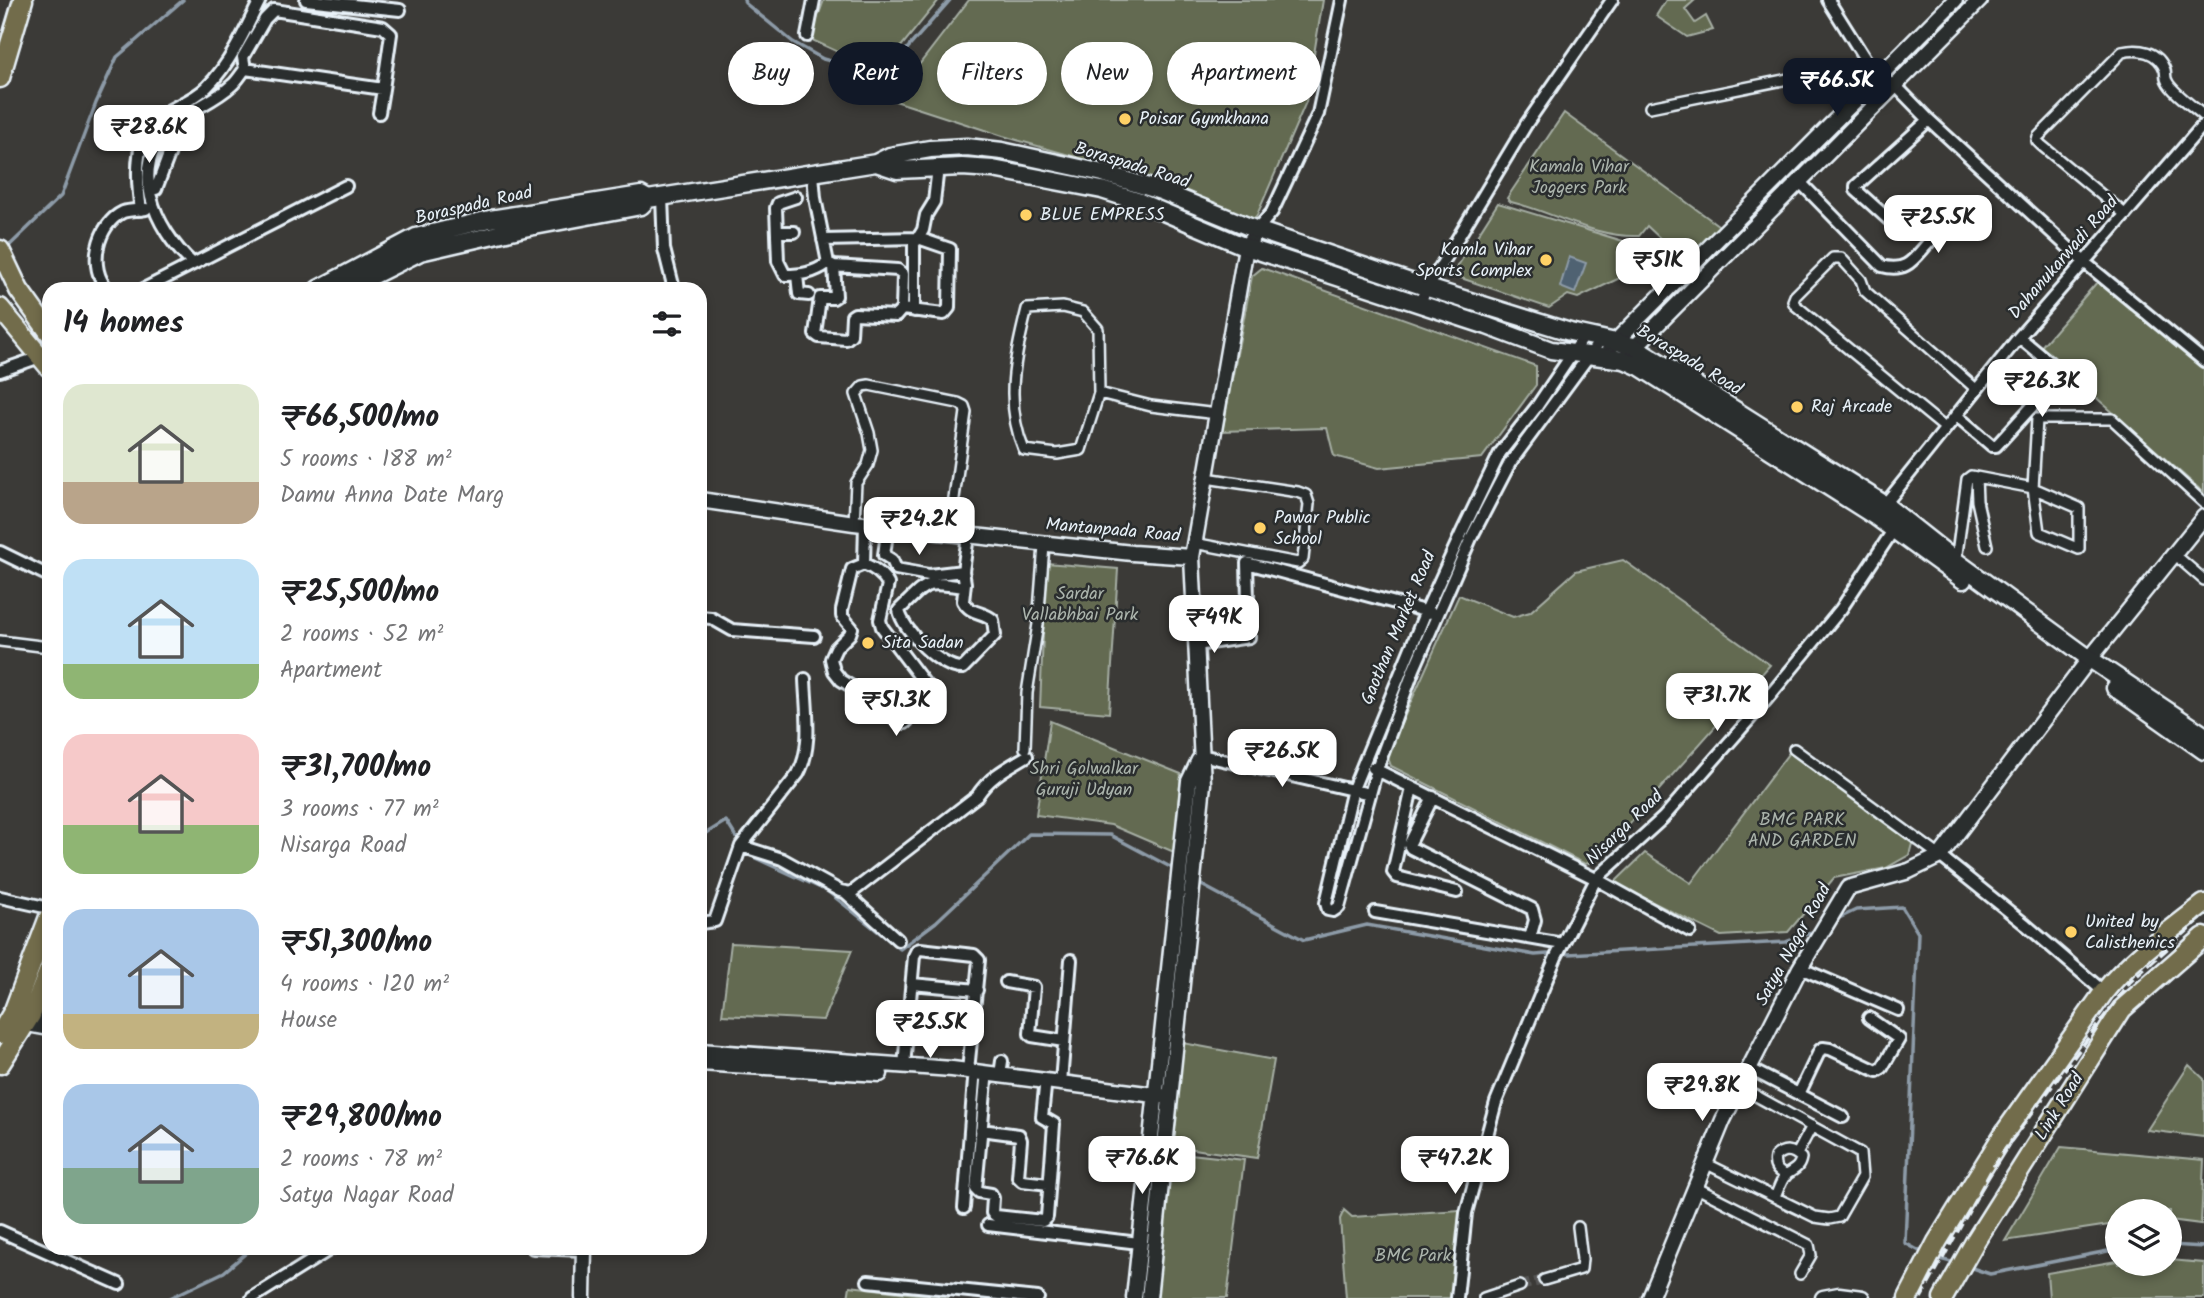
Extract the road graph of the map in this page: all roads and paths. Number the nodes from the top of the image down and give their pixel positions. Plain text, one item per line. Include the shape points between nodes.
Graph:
1 (23, 0) edge
2 (260, 0) edge
3 (306, 0) edge
4 (814, 0) edge
5 (1342, 0) edge
6 (1612, 0) edge
7 (1828, 0) edge
8 (1955, 0) edge
9 (1980, 0) edge
10 (400, 10) dead end
11 (807, 36) dead end
12 (1867, 63) junction
13 (245, 69) junction
14 (1, 74) edge
15 (1877, 78) junction
16 (1895, 85) junction
17 (383, 89) junction
18 (1650, 107) dead end
19 (379, 113) dead end
20 (2204, 116) edge
21 (1929, 120) junction
22 (2204, 124) edge
23 (165, 133) junction
24 (1002, 151) junction
25 (876, 163) junction
26 (938, 167) junction
27 (999, 170) junction
28 (813, 174) junction
29 (1799, 181) junction
30 (346, 186) dead end
31 (156, 189) dead end
32 (796, 197) dead end
33 (655, 198) junction
34 (155, 208) junction
35 (141, 210) junction
36 (2126, 215) junction
37 (1731, 226) junction
38 (1257, 230) junction
39 (777, 232) junction
40 (794, 232) dead end
41 (1744, 237) junction
42 (918, 238) junction
43 (823, 240) junction
44 (1247, 247) junction
45 (0, 250) edge
46 (2083, 261) junction
47 (193, 264) junction
48 (831, 265) junction
49 (797, 275) junction
50 (102, 282) edge
51 (158, 282) edge
52 (331, 282) edge
53 (360, 282) edge
54 (672, 282) edge
55 (1428, 288) junction
56 (809, 295) dead end
57 (1418, 304) junction
58 (908, 310) junction
59 (2, 317) edge
60 (42, 322) edge
61 (2019, 337) junction
62 (1601, 338) junction
63 (1634, 346) junction
64 (1574, 353) junction
65 (1598, 356) junction
66 (42, 360) edge
67 (1623, 360) junction
68 (2204, 361) edge
69 (42, 362) edge
70 (0, 371) edge
71 (1976, 389) junction
72 (1099, 393) junction
73 (1217, 414) junction
74 (1956, 415) junction
75 (1535, 418) junction
76 (1945, 428) junction
77 (1976, 477) junction
78 (1206, 478) junction
79 (2033, 488) junction
80 (1482, 491) junction
81 (1493, 496) junction
82 (707, 501) edge
83 (2204, 503) edge
84 (1880, 511) junction
85 (2203, 521) edge
86 (863, 524) junction
87 (1897, 524) junction
88 (888, 526) junction
89 (949, 534) junction
90 (968, 536) junction
91 (1044, 545) junction
92 (1987, 546) dead end
93 (1193, 550) junction
94 (0, 552) edge
95 (2174, 554) junction
96 (1457, 556) junction
97 (864, 558) junction
98 (1956, 561) junction
99 (963, 570) junction
100 (42, 573) edge
101 (2204, 580) edge
102 (964, 587) junction
103 (1426, 611) junction
104 (1438, 615) junction
105 (707, 618) edge
106 (814, 636) dead end
107 (0, 641) edge
108 (1196, 645) junction
109 (42, 647) edge
110 (2087, 662) junction
111 (805, 679) dead end
112 (2204, 735) edge
113 (1794, 749) dead end
114 (2204, 751) edge
115 (1026, 752) joint
116 (1201, 755) junction
117 (1363, 765) junction
118 (1377, 769) junction
119 (1412, 788) junction
120 (1353, 789) junction
121 (1370, 794) junction
122 (1433, 797) junction
123 (741, 846) junction
124 (1940, 856) junction
125 (1596, 879) junction
126 (1457, 892) dead end
127 (846, 893) junction
128 (0, 897) edge
129 (2204, 904) edge
130 (42, 906) edge
131 (1375, 912) dead end
132 (707, 922) edge
133 (1690, 931) dead end
134 (2204, 937) edge
135 (42, 938) edge
136 (1530, 938) junction
137 (898, 940) dead end
138 (1563, 943) junction
139 (1071, 960) dead end
140 (1800, 968) junction
141 (42, 980) edge
142 (1006, 982) dead end
143 (912, 984) junction
144 (977, 990) junction
145 (2104, 992) junction
146 (1898, 1010) dead end
147 (16, 1018) edge
148 (1869, 1018) dead end
149 (908, 1021) junction
150 (42, 1026) edge
151 (973, 1027) junction
152 (1064, 1041) junction
153 (707, 1052) edge
154 (707, 1063) edge
155 (0, 1064) edge
156 (904, 1066) junction
157 (1750, 1069) junction
158 (976, 1077) junction
159 (1061, 1079) junction
160 (1740, 1087) junction
161 (1045, 1088) junction
162 (1799, 1094) junction
163 (1162, 1101) junction
164 (1843, 1117) dead end
165 (1812, 1126) junction
166 (981, 1130) junction
167 (1797, 1154) junction
168 (1704, 1163) junction
169 (1786, 1176) junction
170 (1049, 1184) junction
171 (1695, 1187) junction
172 (1775, 1197) junction
173 (964, 1208) dead end
174 (988, 1225) dead end
175 (1578, 1227) dead end
176 (0, 1231) edge
177 (1139, 1243) junction
178 (42, 1250) edge
179 (54, 1255) edge
180 (321, 1255) edge
181 (584, 1255) edge
182 (1800, 1274) dead end
183 (1544, 1280) tunnel mouth
184 (868, 1281) dead end
185 (119, 1284) dead end
186 (1520, 1286) tunnel mouth
187 (252, 1298) edge
188 (583, 1298) edge
189 (1038, 1298) edge
190 (1134, 1298) edge
191 (1149, 1298) edge
192 (1457, 1298) edge
193 (1484, 1298) edge
194 (1650, 1298) edge
195 (1823, 1298) edge
196 (1862, 1298) edge
197 (1908, 1298) edge
198 (1943, 1298) edge

1 - 14 main road
2 - 35 street via 216,78 155,120 145,135 138,190
3 - 10 street
4 - 11 street
5 - 38 street via 1318,114 1272,212
6 - 55 street via 1527,123
7 - 12 street
8 - 15 street
9 - 16 street
12 - 15 street
12 - 18 street
13 - 17 street
13 - 17 street via 243,58 274,10 383,27 391,34
13 - 23 street via 231,86
15 - 16 street
15 - 37 street
16 - 21 street
16 - 29 street
17 - 19 street
20 - 36 street via 2167,82 2165,68 2150,53 2131,50 2123,52 2038,137 2041,145
21 - 29 street via 1856,186 1897,227 1913,221 1931,237 1904,268 1882,266
21 - 46 street
22 - 36 street, Dahanukarwadi Road
23 - 31 street via 172,136 173,144
23 - 34 street via 155,142 150,162 149,192
24 - 25 main road, Boraspada Road via 930,149
24 - 27 main road
24 - 38 main road, Boraspada Road via 1103,173
25 - 26 main road, Boraspada Road via 897,170
25 - 28 main road, Boraspada Road
26 - 27 main road, Boraspada Road
26 - 42 street via 934,202
27 - 44 main road, Boraspada Road via 1102,190
28 - 33 main road, Boraspada Road
28 - 43 street
29 - 41 street
30 - 47 street
32 - 39 street via 778,203
33 - 52 main road, Boraspada Road via 640,195 537,210 416,237
33 - 53 main road, Boraspada Road via 642,206 420,252
33 - 54 street via 664,211 664,249
34 - 35 street
34 - 47 street via 165,234
35 - 50 street via 124,212 102,237 96,262
36 - 46 street, Dahanukarwadi Road
37 - 41 street
37 - 62 street
38 - 44 street, Mantanpada Road
38 - 55 main road, Boraspada Road
39 - 40 street
39 - 49 street via 780,269 785,275
41 - 63 street
42 - 43 street
42 - 58 street
42 - 58 street via 950,250 949,308 944,314
43 - 48 street
44 - 57 main road, Boraspada Road
44 - 73 street, Mantanpada Road
45 - 60 main road via 19,290
46 - 61 street, Dahanukarwadi Road
46 - 68 street
47 - 51 street
48 - 49 street
48 - 58 street via 898,270 903,274
48 - 58 street via 836,296 820,298 819,337 851,335 855,314 896,316
49 - 56 street via 799,295
55 - 57 street
55 - 62 main road, Boraspada Road
57 - 64 main road, Boraspada Road
59 - 66 main road
61 - 71 street, Dahanukarwadi Road
61 - 74 street via 2060,371 2060,376 1996,446
62 - 63 main road, Boraspada Road
62 - 64 street, Gaothan Market Road
62 - 65 street, Gaothan Market Road
63 - 67 street
63 - 84 main road, Boraspada Road
64 - 65 main road, Boraspada Road
64 - 75 street, Gaothan Market Road
65 - 67 main road, Boraspada Road
65 - 75 street, Gaothan Market Road
67 - 84 main road, Boraspada Road
69 - 70 street
71 - 74 street, Dahanukarwadi Road
71 - 76 street via 1865,291 1841,258 1833,258 1796,296 1795,305
72 - 72 street via 1098,329 1083,312 1063,307 1027,309 1011,382 1016,430 1024,450 1057,454 1081,450
72 - 73 street via 1151,406
73 - 78 street, Mantanpada Road
74 - 76 street, Dahanukarwadi Road
75 - 80 street, Gaothan Market Road via 1500,453
75 - 81 street, Gaothan Market Road
76 - 84 street, Dahanukarwadi Road
77 - 79 street
77 - 92 street
77 - 98 street via 1966,479
78 - 93 street, Mantanpada Road
78 - 93 street via 1306,495 1303,559 1298,563
79 - 79 street via 2039,533 2079,549 2079,508
79 - 83 street via 2037,419 2112,419
80 - 81 street
80 - 96 street, Gaothan Market Road
81 - 96 street, Gaothan Market Road
82 - 86 street, Mantanpada Road
84 - 87 main road, Boraspada Road
85 - 95 street, Satya Nagar Road
86 - 88 street, Mantanpada Road
86 - 89 street via 856,484 872,450 856,394 869,385 964,406
86 - 97 street via 869,548
87 - 98 main road, Boraspada Road
87 - 110 main road, Boraspada Road
87 - 125 street, Nisarga Road via 1841,609 1762,705 1663,818
88 - 89 street, Mantanpada Road
88 - 99 street via 884,555 896,569 929,575
89 - 90 street, Mantanpada Road
90 - 91 street, Mantanpada Road
90 - 99 street
91 - 93 street, Mantanpada Road
91 - 115 street via 1027,693
93 - 108 street
94 - 100 street
95 - 101 street
95 - 110 street, Satya Nagar Road
96 - 103 street, Gaothan Market Road
96 - 104 street, Gaothan Market Road
97 - 97 street via 852,569 842,610 852,628 831,659 842,680 905,723 932,693 882,627 888,584
98 - 110 main road, Boraspada Road
99 - 102 street
102 - 102 street via 967,607 989,616 995,635 963,668 955,669 938,660 915,637 899,610 930,583
103 - 104 street
103 - 108 street via 1247,563 1249,637
103 - 117 street, Gaothan Market Road
104 - 118 street, Gaothan Market Road
105 - 106 street via 732,630
107 - 109 street
108 - 116 street
110 - 112 main road, Boraspada Road
110 - 114 main road, Boraspada Road
110 - 124 street, Satya Nagar Road
111 - 123 street via 805,762
113 - 124 street
115 - 127 street via 985,783 977,796 859,888
116 - 120 street
116 - 163 street via 1203,785 1188,867
117 - 118 street
117 - 120 street, Gaothan Market Road
118 - 119 street
118 - 121 street, Gaothan Market Road
119 - 122 street
119 - 126 street via 1393,872 1397,877
120 - 121 street
120 - 121 street, Gaothan Market Road via 1328,910 1339,907
122 - 125 street
122 - 136 street via 1411,848 1532,909 1535,920
123 - 127 street via 782,859
123 - 132 street via 715,921
124 - 140 street, Satya Nagar Road via 1909,872 1848,888
124 - 145 street
125 - 133 street
125 - 138 street, Nisarga Road
127 - 137 street
128 - 130 street
129 - 145 main road, Link Road
131 - 136 street
134 - 198 main road, Link Road via 2122,1009
135 - 147 main road
136 - 138 street
138 - 192 street, Nisarga Road via 1496,1102 1466,1213
139 - 152 street
140 - 146 street
140 - 157 street, Satya Nagar Road
141 - 147 main road
142 - 152 street via 1034,987 1030,1034
143 - 144 street
143 - 144 street via 914,956 920,949 974,955 980,964
143 - 149 street
144 - 151 street
145 - 197 main road, Link Road via 2003,1135
147 - 150 street
147 - 155 main road
148 - 162 street via 1899,1039 1882,1068 1877,1071 1823,1048
149 - 151 street
149 - 156 street
151 - 158 street
152 - 159 street
153 - 156 street
154 - 158 street
156 - 158 street
157 - 160 street, Satya Nagar Road
157 - 162 street
158 - 159 street via 1001,1068
158 - 161 street
158 - 166 street
158 - 173 street
159 - 163 street
160 - 165 street
160 - 168 street, Satya Nagar Road
161 - 163 street
161 - 170 street via 1042,1117 1054,1125
162 - 164 street
163 - 177 street
163 - 191 street
165 - 167 street
165 - 172 street via 1860,1153 1862,1177 1839,1217 1815,1217
166 - 170 street via 1019,1135 1017,1177
166 - 170 street via 976,1189 991,1194 992,1213 1043,1221
167 - 169 street via 1800,1165
167 - 169 street via 1781,1151 1774,1157 1779,1172
168 - 171 street, Satya Nagar Road
168 - 172 street
169 - 172 street
171 - 182 street via 1809,1245 1811,1255
171 - 194 street, Satya Nagar Road
174 - 177 street
175 - 183 street via 1581,1269
176 - 178 street
177 - 190 street
179 - 185 street
180 - 187 street
181 - 188 street
184 - 189 street
186 - 193 street
195 - 196 street

